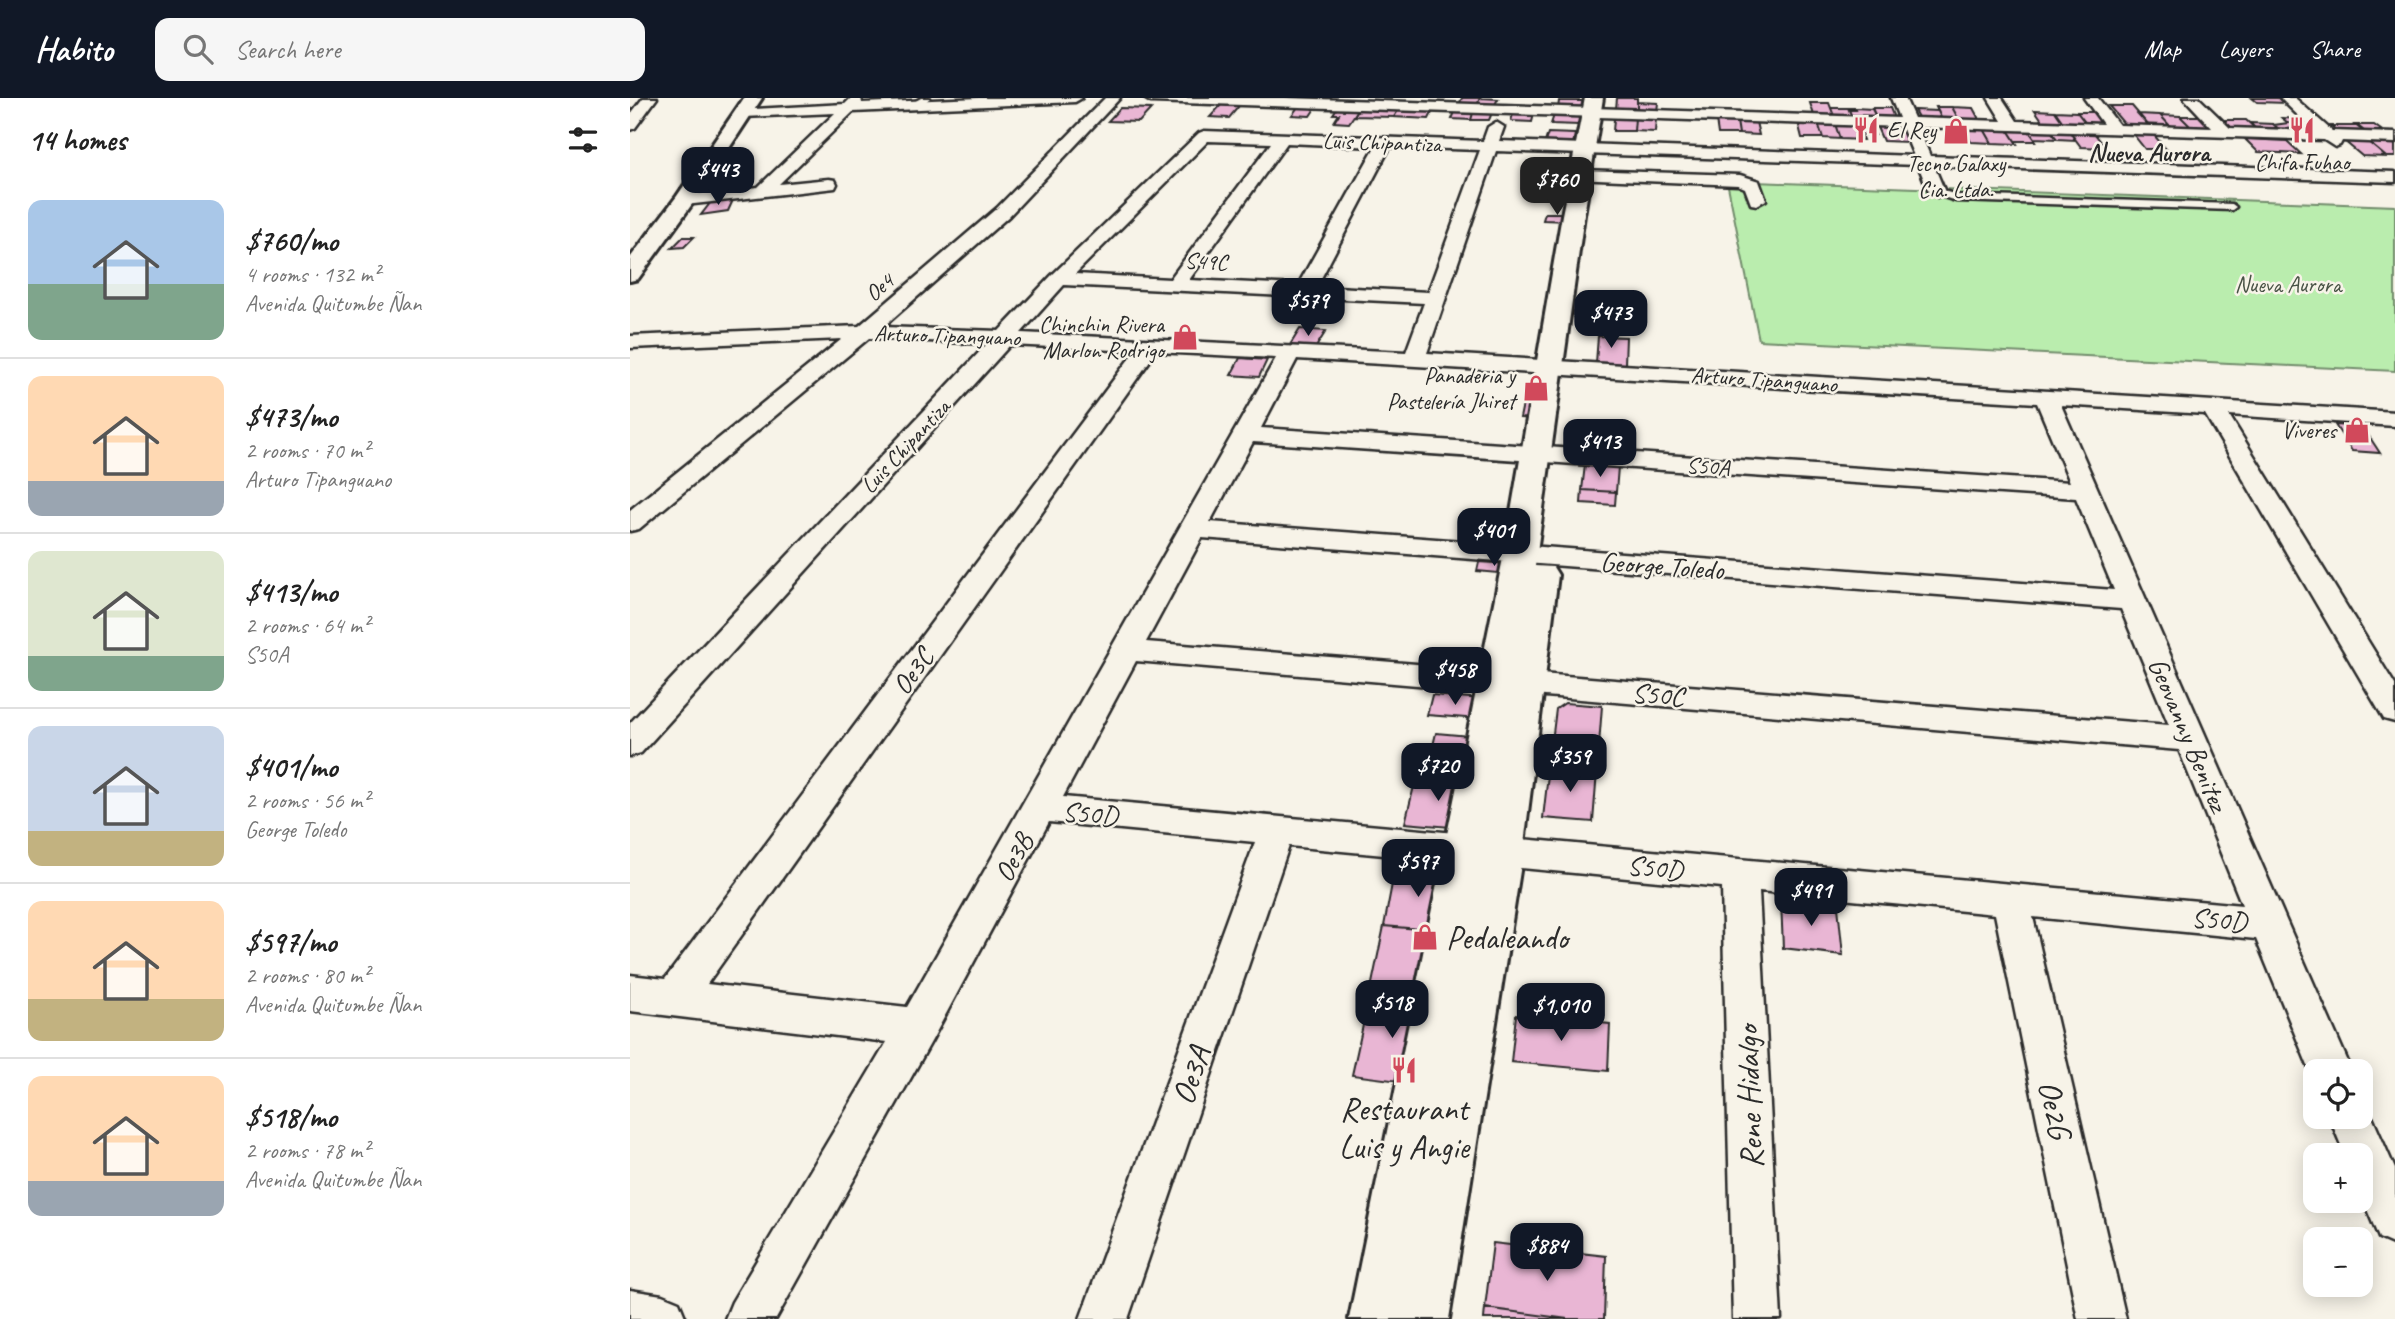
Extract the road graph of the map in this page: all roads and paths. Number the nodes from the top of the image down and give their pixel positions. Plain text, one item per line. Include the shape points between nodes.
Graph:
1 (650, 98) edge
2 (1075, 98) edge
3 (1113, 98) edge
4 (1151, 98) edge
5 (1701, 98) edge
6 (1898, 98) edge
7 (1995, 98) edge
8 (2091, 98) edge
9 (2191, 98) edge
10 (2287, 98) edge
11 (1214, 99) edge
12 (1310, 100) edge
13 (922, 101) edge
14 (1407, 102) edge
15 (855, 103) edge
16 (1505, 104) edge
17 (748, 105) edge
18 (1600, 105) edge
19 (1702, 116) junction
20 (1908, 122) junction
21 (631, 123) edge
22 (2012, 125) junction
23 (2115, 129) junction
24 (2225, 132) junction
25 (2329, 136) junction
26 (2395, 138) edge
27 (1282, 139) junction
28 (1385, 142) junction
29 (1489, 146) junction
30 (1924, 161) junction
31 (1590, 162) junction
32 (2376, 177) junction
33 (2395, 177) edge
34 (829, 184) dead end
35 (761, 192) junction
36 (1937, 192) joint
37 (2395, 192) edge
38 (685, 200) junction
39 (1757, 200) dead end
40 (2232, 207) dead end
41 (634, 265) edge
42 (1059, 279) junction
43 (1176, 284) junction
44 (1305, 291) junction
45 (1434, 298) junction
46 (864, 332) junction
47 (1005, 338) junction
48 (630, 342) edge
49 (1150, 345) junction
50 (1290, 353) junction
51 (1414, 359) junction
52 (1561, 367) junction
53 (2046, 397) junction
54 (2212, 407) junction
55 (2385, 418) edge
56 (1247, 434) junction
57 (2395, 444) edge
58 (1548, 454) junction
59 (2086, 491) junction
60 (630, 523) edge
61 (1192, 529) junction
62 (1532, 554) junction
63 (2132, 601) junction
64 (1125, 650) junction
65 (1511, 682) junction
66 (2395, 711) edge
67 (2191, 739) junction
68 (630, 744) edge
69 (1041, 808) junction
70 (1277, 830) junction
71 (1484, 850) junction
72 (1740, 876) junction
73 (2010, 899) junction
74 (2269, 924) junction
75 (630, 993) edge
76 (674, 998) junction
77 (918, 1027) junction
78 (2326, 1059) edge
79 (2357, 1129) edge
80 (2386, 1181) edge
81 (2395, 1222) edge
82 (630, 1314) edge
83 (662, 1319) edge
84 (749, 1319) edge
85 (1104, 1319) edge
86 (1379, 1319) edge
87 (1419, 1319) edge
88 (1757, 1319) edge
89 (2102, 1319) edge

1 - 21 street
2 - 13 street
3 - 46 street, Oe4 via 1003,212
4 - 11 street
5 - 19 street
6 - 20 street
7 - 22 street
8 - 23 street
9 - 24 street
10 - 25 street
11 - 12 street
12 - 14 street
13 - 15 street
14 - 16 street
15 - 17 street
15 - 35 street
16 - 18 street
16 - 29 street
17 - 38 street
18 - 19 street
18 - 31 street
19 - 20 street via 1801,114
20 - 22 street
20 - 30 street
22 - 23 street
23 - 24 street
24 - 25 street
25 - 26 street
25 - 32 street
27 - 28 street, Luis Chipantiza
27 - 42 street, Luis Chipantiza via 1199,139
27 - 43 street
28 - 29 street, Luis Chipantiza
28 - 44 street
29 - 31 street, Luis Chipantiza
29 - 45 street
30 - 31 street, Luis Chipantiza
30 - 32 street, Luis Chipantiza
30 - 36 street
31 - 39 street via 1740,180 1753,186
31 - 52 street
32 - 33 street, Luis Chipantiza
32 - 37 street
34 - 35 street
35 - 38 street
36 - 40 lane via 1956,198
38 - 41 street
42 - 43 street, S49C
42 - 47 street, Luis Chipantiza
43 - 44 street, S49C
44 - 45 street, S49C
45 - 51 street
46 - 47 street, Arturo Tipanguano
46 - 48 street, Arturo Tipanguano
46 - 60 street, Oe4
47 - 49 street, Arturo Tipanguano
47 - 68 street, Luis Chipantiza
49 - 50 street, Arturo Tipanguano
49 - 76 street, Oe3C
50 - 51 street, Arturo Tipanguano
50 - 56 street, Oe3B
51 - 52 street, Arturo Tipanguano
52 - 53 street, Arturo Tipanguano
52 - 58 street
53 - 54 street, Arturo Tipanguano
53 - 59 street, Geovanny Benitez
54 - 55 street, Arturo Tipanguano
54 - 66 street
55 - 57 street
56 - 58 street, S50A
56 - 61 street, Oe3B
58 - 59 street, S50A
58 - 62 street
59 - 63 street, Geovanny Benitez
61 - 62 street, George Toledo
61 - 64 street, Oe3B
62 - 63 street, George Toledo
62 - 65 street
63 - 67 street, Geovanny Benitez
64 - 65 street, S50C
64 - 69 street, Oe3B
65 - 67 street, S50C
65 - 71 street
67 - 74 street, Geovanny Benitez
69 - 70 street, S50D
69 - 77 street, Oe3B
70 - 71 street, S50D
70 - 85 street, Oe3A
71 - 72 street, S50D
71 - 86 street
71 - 87 street
72 - 73 street, S50D
72 - 88 street, Rene Hidalgo
73 - 74 street, S50D
73 - 89 street, Oe2G
74 - 78 street, Geovanny Benitez
75 - 76 street
76 - 77 street
77 - 84 street, Oe3B
79 - 80 street
80 - 81 street
82 - 83 street

